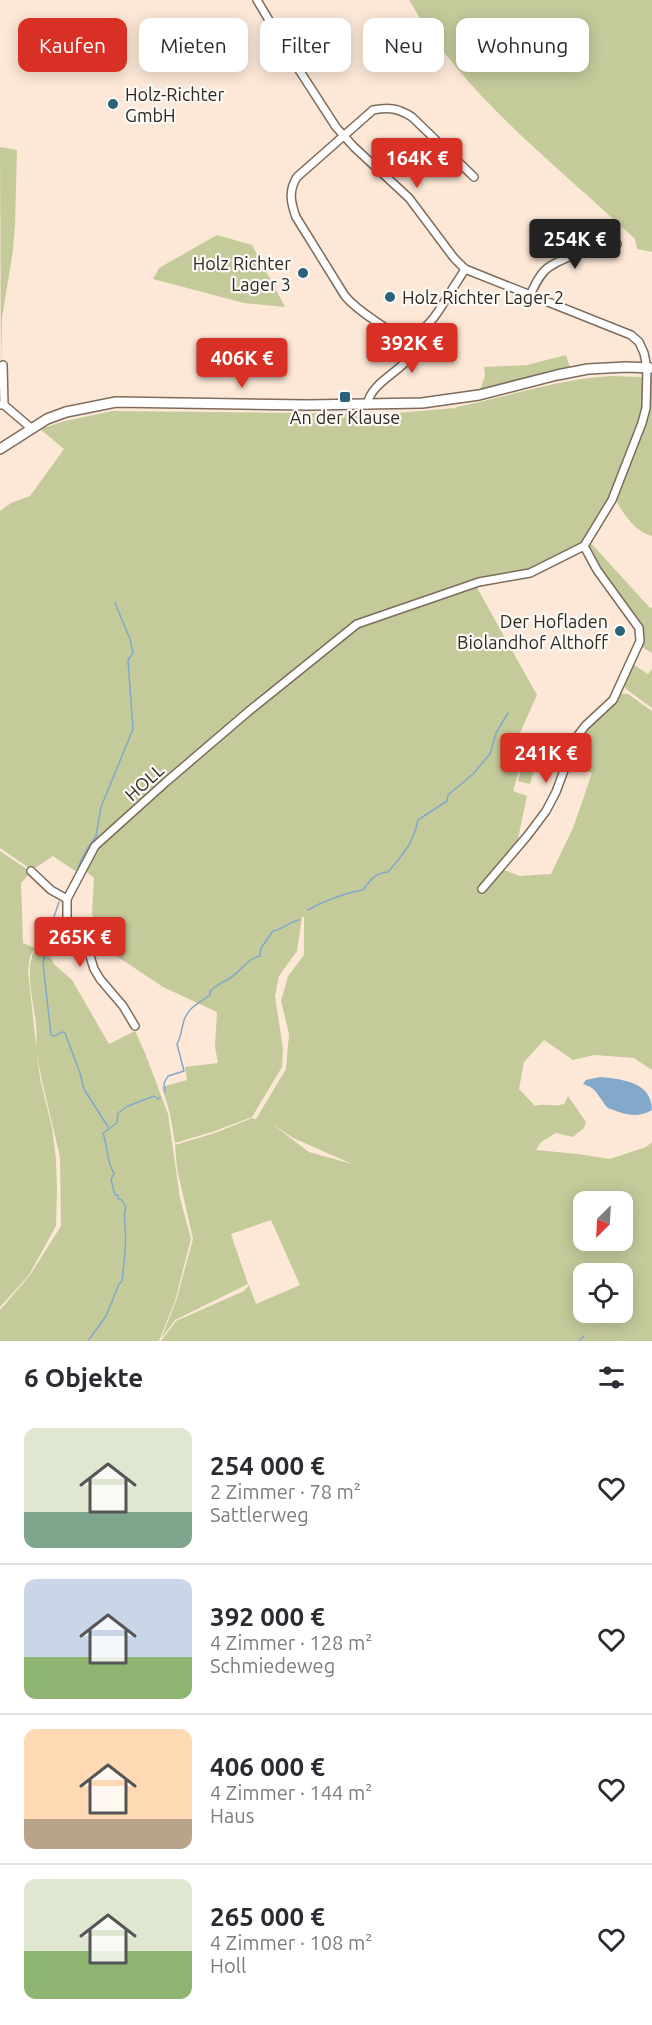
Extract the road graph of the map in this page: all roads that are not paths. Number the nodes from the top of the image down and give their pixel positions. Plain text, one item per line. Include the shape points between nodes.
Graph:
1 (257, 0) edge
2 (343, 135) junction
3 (474, 177) dead end
4 (617, 244) dead end
5 (465, 269) junction
6 (530, 295) junction
7 (418, 333) junction
8 (3, 365) dead end
9 (649, 368) edge
10 (2, 405) edge
11 (367, 405) junction
12 (31, 428) junction
13 (0, 449) edge
14 (584, 546) junction
15 (31, 871) dead end
16 (482, 889) dead end
17 (67, 900) junction
18 (135, 1026) dead end

1 - 2 street
2 - 3 street via 373,110 395,108 412,117
2 - 5 street via 409,198
2 - 7 street via 293,183 291,202 296,217 353,305 392,332
4 - 6 street via 548,268
5 - 6 street
5 - 7 street via 433,320
6 - 9 street via 631,335 639,342
7 - 11 street via 408,360 369,396
8 - 10 street
9 - 11 main road via 588,369 479,395
9 - 14 street via 642,423 612,500
10 - 12 street
11 - 12 main road via 116,402 66,412
12 - 13 main road
14 - 16 street via 639,628 640,640 613,700 576,738 546,812
14 - 17 street, HOLL via 530,573 479,582 357,624 260,702 95,846
15 - 17 street
17 - 18 street via 67,921 87,946 100,980

